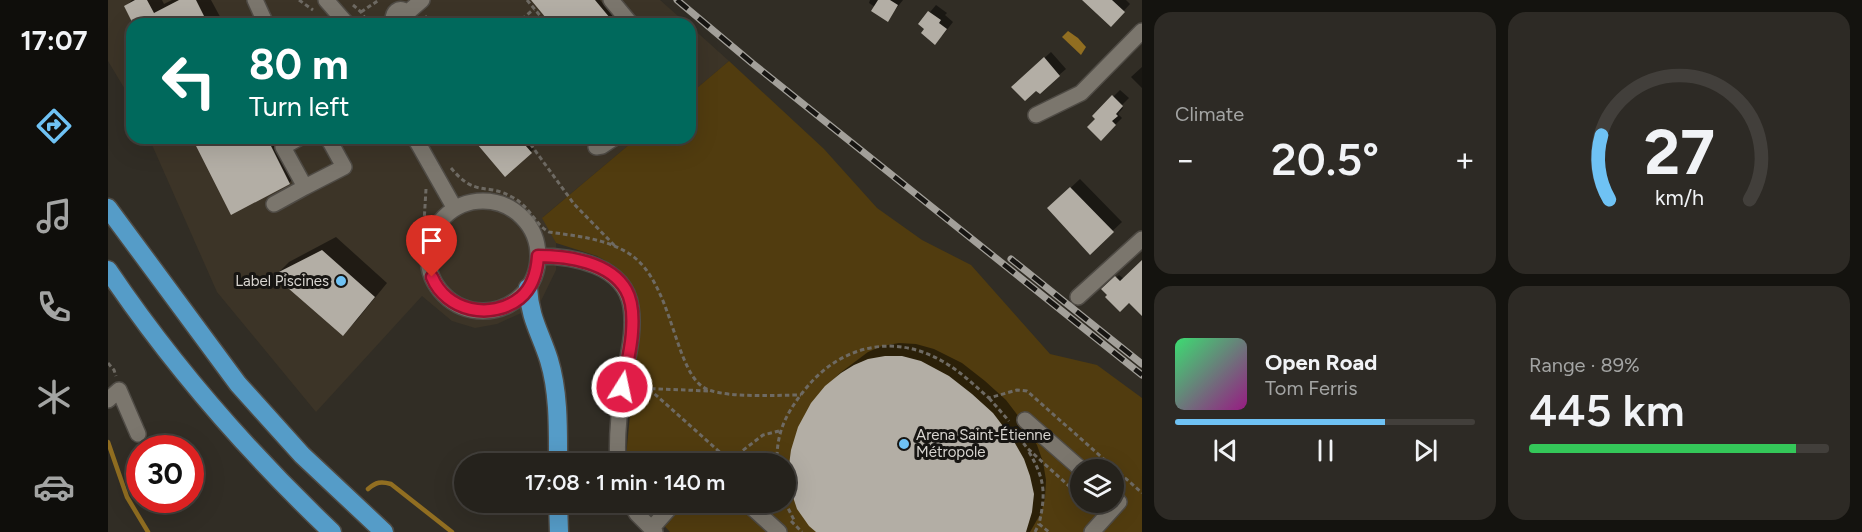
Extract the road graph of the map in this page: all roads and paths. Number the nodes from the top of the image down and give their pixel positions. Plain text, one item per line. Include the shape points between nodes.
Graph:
1 (255, 0) edge
2 (326, 0) edge
3 (347, 0) edge
4 (379, 0) edge
5 (422, 0) edge
6 (526, 0) edge
7 (611, 0) edge
8 (534, 9) junction
9 (361, 12) junction
10 (399, 14) edge
11 (263, 18) edge
12 (342, 18) edge
13 (365, 18) edge
14 (523, 18) edge
15 (542, 18) edge
16 (626, 18) edge
17 (1142, 31) edge
18 (1036, 115) dead end
19 (288, 144) edge
20 (331, 144) edge
21 (418, 144) edge
22 (530, 144) edge
23 (606, 144) edge
24 (596, 147) dead end
25 (424, 184) dead end
26 (305, 187) junction
27 (274, 204) dead end
28 (454, 207) junction
29 (108, 208) edge
30 (431, 235) junction
31 (1142, 239) edge
32 (616, 247) dead end
33 (538, 256) junction
34 (108, 270) edge
35 (528, 288) junction
36 (1078, 297) dead end
37 (622, 387) junction
38 (649, 389) junction
39 (710, 391) dead end
40 (113, 395) edge
41 (1025, 420) dead end
42 (780, 431) junction
43 (138, 434) dead end
44 (1026, 448) dead end
45 (558, 453) edge
46 (617, 453) edge
47 (721, 453) edge
48 (739, 453) edge
49 (777, 453) edge
50 (1070, 459) edge
51 (1142, 493) edge
52 (558, 513) edge
53 (636, 513) edge
54 (667, 513) edge
55 (758, 513) edge
56 (790, 513) edge
57 (1109, 513) edge
58 (1039, 524) junction
59 (798, 528) dead end
60 (653, 531) edge
61 (332, 532) edge
62 (384, 532) edge
63 (559, 532) edge
64 (779, 532) edge
65 (1035, 532) edge
66 (1049, 532) edge
67 (1092, 532) edge

1 - 11 street
2 - 12 street
3 - 9 path
4 - 9 path
5 - 10 street
6 - 8 path
7 - 16 street
8 - 14 path
8 - 15 path
9 - 13 path
17 - 18 street via 1081,93
19 - 26 street via 283,147
20 - 26 street via 344,167
21 - 28 street
22 - 32 path via 574,204
23 - 24 street
25 - 30 path via 424,224
26 - 27 street
28 - 30 street
28 - 33 street via 488,200 506,205 532,231
29 - 62 highway via 238,384 302,455
30 - 35 street via 427,252 432,277 446,297 460,306 494,310 510,304
31 - 36 street
33 - 35 street
33 - 37 street via 566,258 603,268 627,292 632,333
34 - 61 highway via 184,375
35 - 45 highway via 531,314 549,361 555,390
37 - 38 path
37 - 46 street
38 - 39 path
38 - 47 path
40 - 43 street
41 - 50 street
42 - 48 path via 763,435
42 - 49 path
42 - 51 path via 801,395 829,366 859,350 906,348 942,361 989,398 1026,391
44 - 58 path via 1044,483
52 - 63 highway
53 - 60 street
54 - 60 street
55 - 64 street
56 - 59 path
57 - 67 street
58 - 65 path
58 - 66 path

